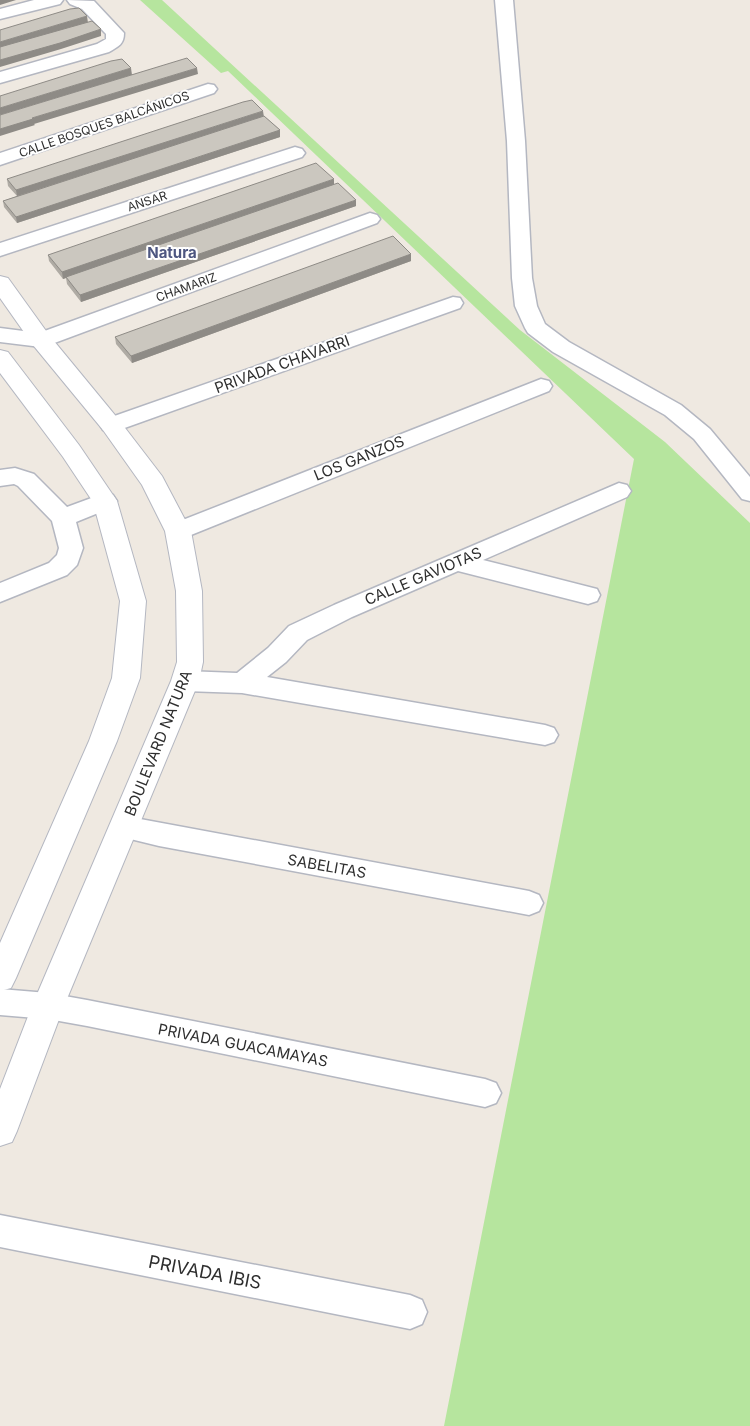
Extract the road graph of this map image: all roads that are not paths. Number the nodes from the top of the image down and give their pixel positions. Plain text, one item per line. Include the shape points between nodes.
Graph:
1 (54, 0) edge
2 (76, 0) edge
3 (504, 0) edge
4 (0, 14) edge
5 (0, 78) edge
6 (208, 89) dead end
7 (295, 153) dead end
8 (0, 159) edge
9 (370, 219) dead end
10 (0, 250) edge
11 (0, 283) edge
12 (453, 303) dead end
13 (0, 335) edge
14 (41, 340) junction
15 (0, 357) edge
16 (540, 386) dead end
17 (111, 425) junction
18 (7, 477) edge
19 (619, 491) dead end
20 (750, 494) edge
21 (105, 500) junction
22 (63, 518) junction
23 (178, 531) junction
24 (458, 562) junction
25 (0, 593) edge
26 (588, 596) dead end
27 (185, 681) junction
28 (242, 684) junction
29 (545, 735) dead end
30 (124, 827) junction
31 (530, 904) dead end
32 (0, 978) edge
33 (0, 1002) edge
34 (48, 1006) junction
35 (485, 1094) dead end
36 (0, 1131) edge
37 (0, 1230) edge
38 (410, 1312) dead end

1 - 4 street
2 - 5 street via 88,5 115,33 115,41 103,48
3 - 20 street via 516,141 522,278 526,306 536,328 561,346 673,410 702,434
6 - 8 street, CALLE BOSQUES BALCÁNICOS
7 - 10 street, ANSAR
9 - 14 street, CHAMARIZ
11 - 14 street, BOULEVARD NATURA
12 - 17 street, PRIVADA CHAVARRI
13 - 14 street, CHAMARIZ
14 - 17 street, BOULEVARD NATURA
15 - 21 street
16 - 23 street, LOS GANZOS
17 - 23 street, BOULEVARD NATURA via 153,482
18 - 22 street via 26,480
19 - 24 street, CALLE GAVIOTAS
21 - 22 street
21 - 32 street via 133,601 126,678 103,741
22 - 25 street via 71,548 68,559 58,569
23 - 27 street, BOULEVARD NATURA via 189,591 190,662
24 - 26 street
24 - 28 street, CALLE GAVIOTAS via 343,610 298,633
27 - 28 street
27 - 30 street, BOULEVARD NATURA
28 - 29 street
30 - 31 street, SABELITAS
30 - 34 street, BOULEVARD NATURA
33 - 34 street, PRIVADA GUACAMAYAS
34 - 35 street, PRIVADA GUACAMAYAS
34 - 36 street, BOULEVARD NATURA
37 - 38 street, PRIVADA IBIS

